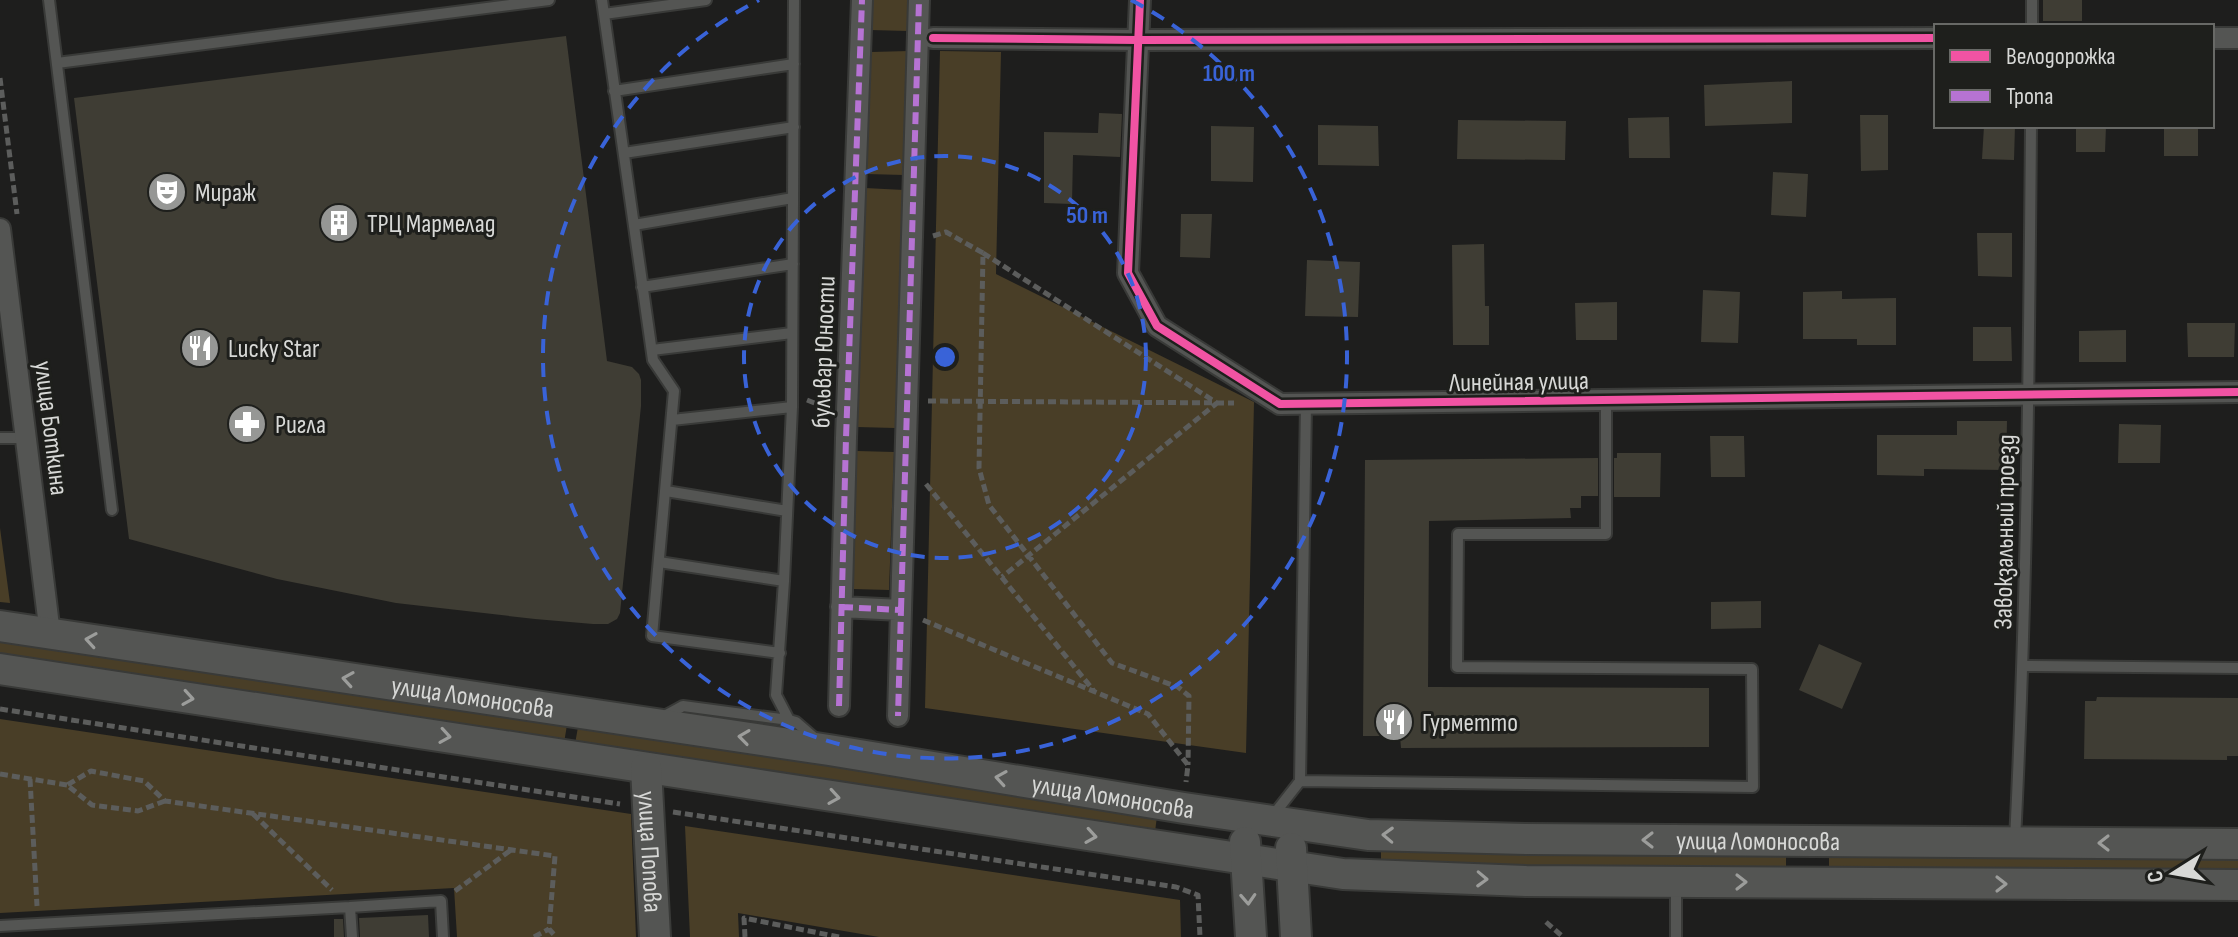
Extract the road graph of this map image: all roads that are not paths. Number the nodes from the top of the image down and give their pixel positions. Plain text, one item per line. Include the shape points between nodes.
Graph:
1 (49, 0) edge
2 (549, 0) edge
3 (602, 0) edge
4 (706, 0) edge
5 (794, 0) edge
6 (862, 0) edge
7 (919, 0) edge
8 (1140, 0) edge
9 (2032, 0) edge
10 (604, 14) junction
11 (2032, 24) edge
12 (933, 38) dead end
13 (1934, 38) edge
14 (2214, 38) edge
15 (2238, 38) edge
16 (1137, 40) junction
17 (57, 63) junction
18 (794, 64) junction
19 (614, 91) junction
20 (794, 127) junction
21 (2031, 128) edge
22 (624, 153) junction
23 (793, 198) junction
24 (634, 225) junction
25 (0, 229) edge
26 (793, 264) junction
27 (642, 287) junction
28 (792, 333) junction
29 (652, 350) junction
30 (2238, 392) edge
31 (2029, 394) junction
32 (1606, 399) junction
33 (1306, 404) junction
34 (792, 407) junction
35 (672, 420) junction
36 (0, 438) edge
37 (27, 438) junction
38 (666, 491) junction
39 (112, 510) dead end
40 (787, 511) junction
41 (659, 562) junction
42 (784, 581) junction
43 (841, 607) junction
44 (901, 610) junction
45 (0, 626) edge
46 (50, 634) junction
47 (780, 653) junction
48 (2023, 666) junction
49 (2238, 668) edge
50 (0, 669) edge
51 (839, 706) dead end
52 (898, 716) dead end
53 (789, 720) junction
54 (650, 724) junction
55 (829, 750) junction
56 (646, 768) junction
57 (1300, 781) junction
58 (1268, 819) junction
59 (1807, 842) junction
60 (2015, 843) junction
61 (2238, 844) edge
62 (1246, 860) junction
63 (1292, 867) junction
64 (1676, 882) junction
65 (1807, 883) junction
66 (2238, 885) edge
67 (350, 907) junction
68 (0, 926) edge
69 (352, 937) edge
70 (443, 937) edge
71 (655, 937) edge
72 (1251, 937) edge
73 (1296, 937) edge
74 (1676, 937) edge

1 - 17 lane
2 - 17 lane
3 - 10 lane
4 - 10 lane
5 - 18 lane
6 - 43 street, бульвар Юности
7 - 44 street
8 - 16 street
9 - 11 lane
10 - 19 lane
12 - 16 street
13 - 16 street
14 - 15 street
16 - 33 street, Линейная улица via 1128,273 1157,326 1280,404
17 - 39 lane
18 - 19 lane
18 - 20 lane
19 - 22 lane
20 - 22 lane
20 - 23 lane
21 - 31 lane, Завокзальный проезд
22 - 24 lane
23 - 24 lane
23 - 26 lane
24 - 27 lane
25 - 37 street, улица Боткина
26 - 27 lane
26 - 28 lane
27 - 29 lane
28 - 29 lane
28 - 34 lane
29 - 35 lane via 674,391
30 - 31 street, Линейная улица
31 - 32 street, Линейная улица
31 - 48 lane, Завокзальный проезд
32 - 33 street, Линейная улица
32 - 57 lane via 1606,534 1458,534 1457,667 1752,669 1753,787
33 - 57 lane
34 - 35 lane
34 - 40 lane
35 - 38 lane
36 - 37 lane
37 - 46 street, улица Боткина
38 - 40 lane
38 - 41 lane
40 - 42 lane
41 - 42 lane
41 - 47 lane via 652,636
42 - 47 lane
43 - 44 street
43 - 51 street, бульвар Юности
44 - 52 street
45 - 46 main road, улица Ломоносова
54 -> 46 main road, улица Ломоносова
47 - 53 lane via 776,695
48 - 49 lane
48 - 60 lane, Завокзальный проезд
50 -> 56 main road, улица Ломоносова
53 - 54 lane via 683,706
53 - 55 lane
55 -> 54 main road, улица Ломоносова
58 -> 55 main road, улица Ломоносова
56 -> 62 main road, улица Ломоносова
56 - 71 main road, улица Попова
57 - 58 lane
59 -> 58 main road, улица Ломоносова via 1368,835
58 - 62 main road
58 - 63 main road
59 - 60 main road, улица Ломоносова
59 - 65 main road
61 -> 60 main road, улица Ломоносова
62 - 63 main road, улица Ломоносова
62 -> 72 main road
63 -> 64 main road, улица Ломоносова via 1366,876
63 - 73 main road
64 -> 65 main road, улица Ломоносова
64 - 74 lane
65 -> 66 main road, улица Ломоносова
67 - 68 lane
67 - 69 lane
67 - 70 lane via 441,901

